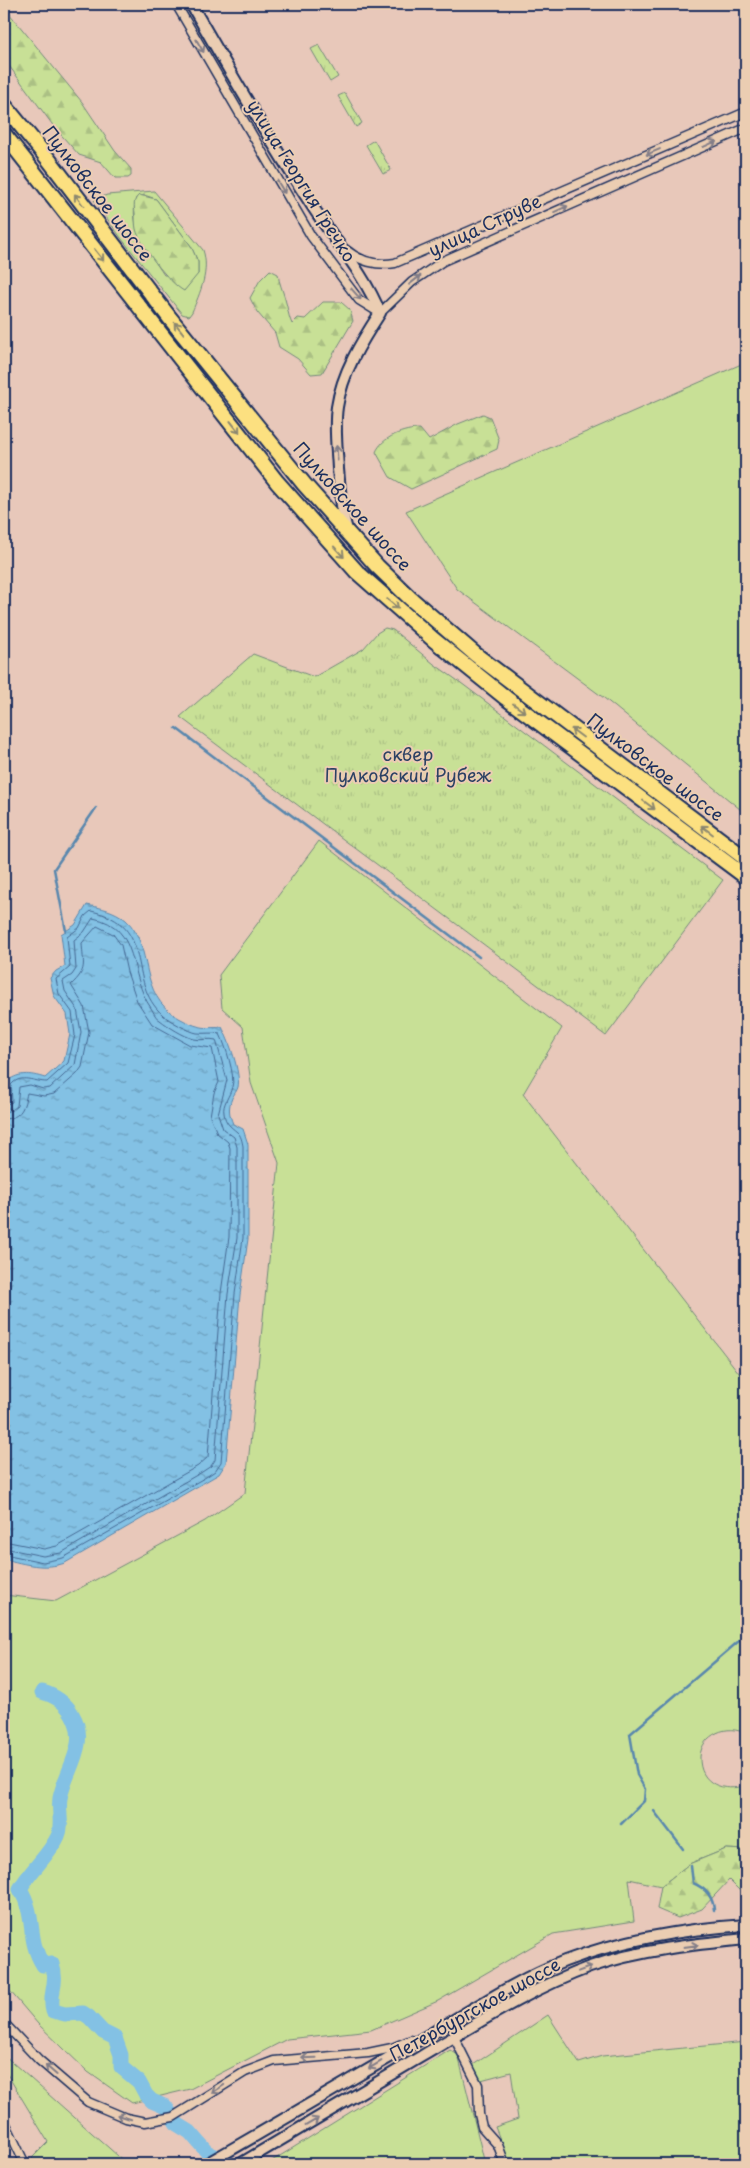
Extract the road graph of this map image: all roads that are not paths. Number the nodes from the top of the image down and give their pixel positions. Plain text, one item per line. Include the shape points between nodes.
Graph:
1 (176, 4) edge
2 (191, 4) edge
3 (4, 105) edge
4 (746, 112) edge
5 (746, 128) edge
6 (4, 134) edge
7 (332, 237) junction
8 (380, 313) junction
9 (349, 535) junction
10 (746, 859) edge
11 (746, 877) edge
12 (746, 1924) edge
13 (746, 1940) edge
14 (490, 1999) junction
15 (496, 2012) junction
16 (4, 2023) edge
17 (432, 2032) junction
18 (454, 2037) junction
19 (4, 2120) edge
20 (25, 2164) edge
21 (206, 2164) edge
22 (240, 2164) edge
23 (504, 2164) edge

1 -> 8 street, улица Георгия Гречко via 312,236 359,300
2 - 7 main road, улица Георгия Гречко
9 -> 3 highway, Пулковское шоссе via 169,317
4 -> 7 street, улица Струве via 395,263 366,261
8 -> 5 street, улица Струве via 412,282 443,261
6 -> 11 highway, Пулковское шоссе via 277,482 357,572 506,698
7 - 8 main road, улица Георгия Гречко via 371,290
9 -> 8 main road, улица Струве via 341,508 337,408 350,366
10 -> 9 highway, Пулковское шоссе via 476,656 410,598
12 - 14 main road, Петербургское шоссе via 676,1933 607,1947 543,1971
15 -> 13 main road, Петербургское шоссе via 544,1986 592,1967 659,1951
14 - 15 main road
14 - 17 main road, Петербургское шоссе
15 - 18 main road, Петербургское шоссе
17 -> 16 street, Петербургское шоссе via 392,2048 368,2053 267,2063 245,2072 184,2111 163,2120 144,2122 88,2102 39,2060
17 -> 21 main road, Петербургское шоссе
22 -> 18 main road, Петербургское шоссе
18 - 23 street via 478,2085 482,2127 498,2145
19 - 20 street

